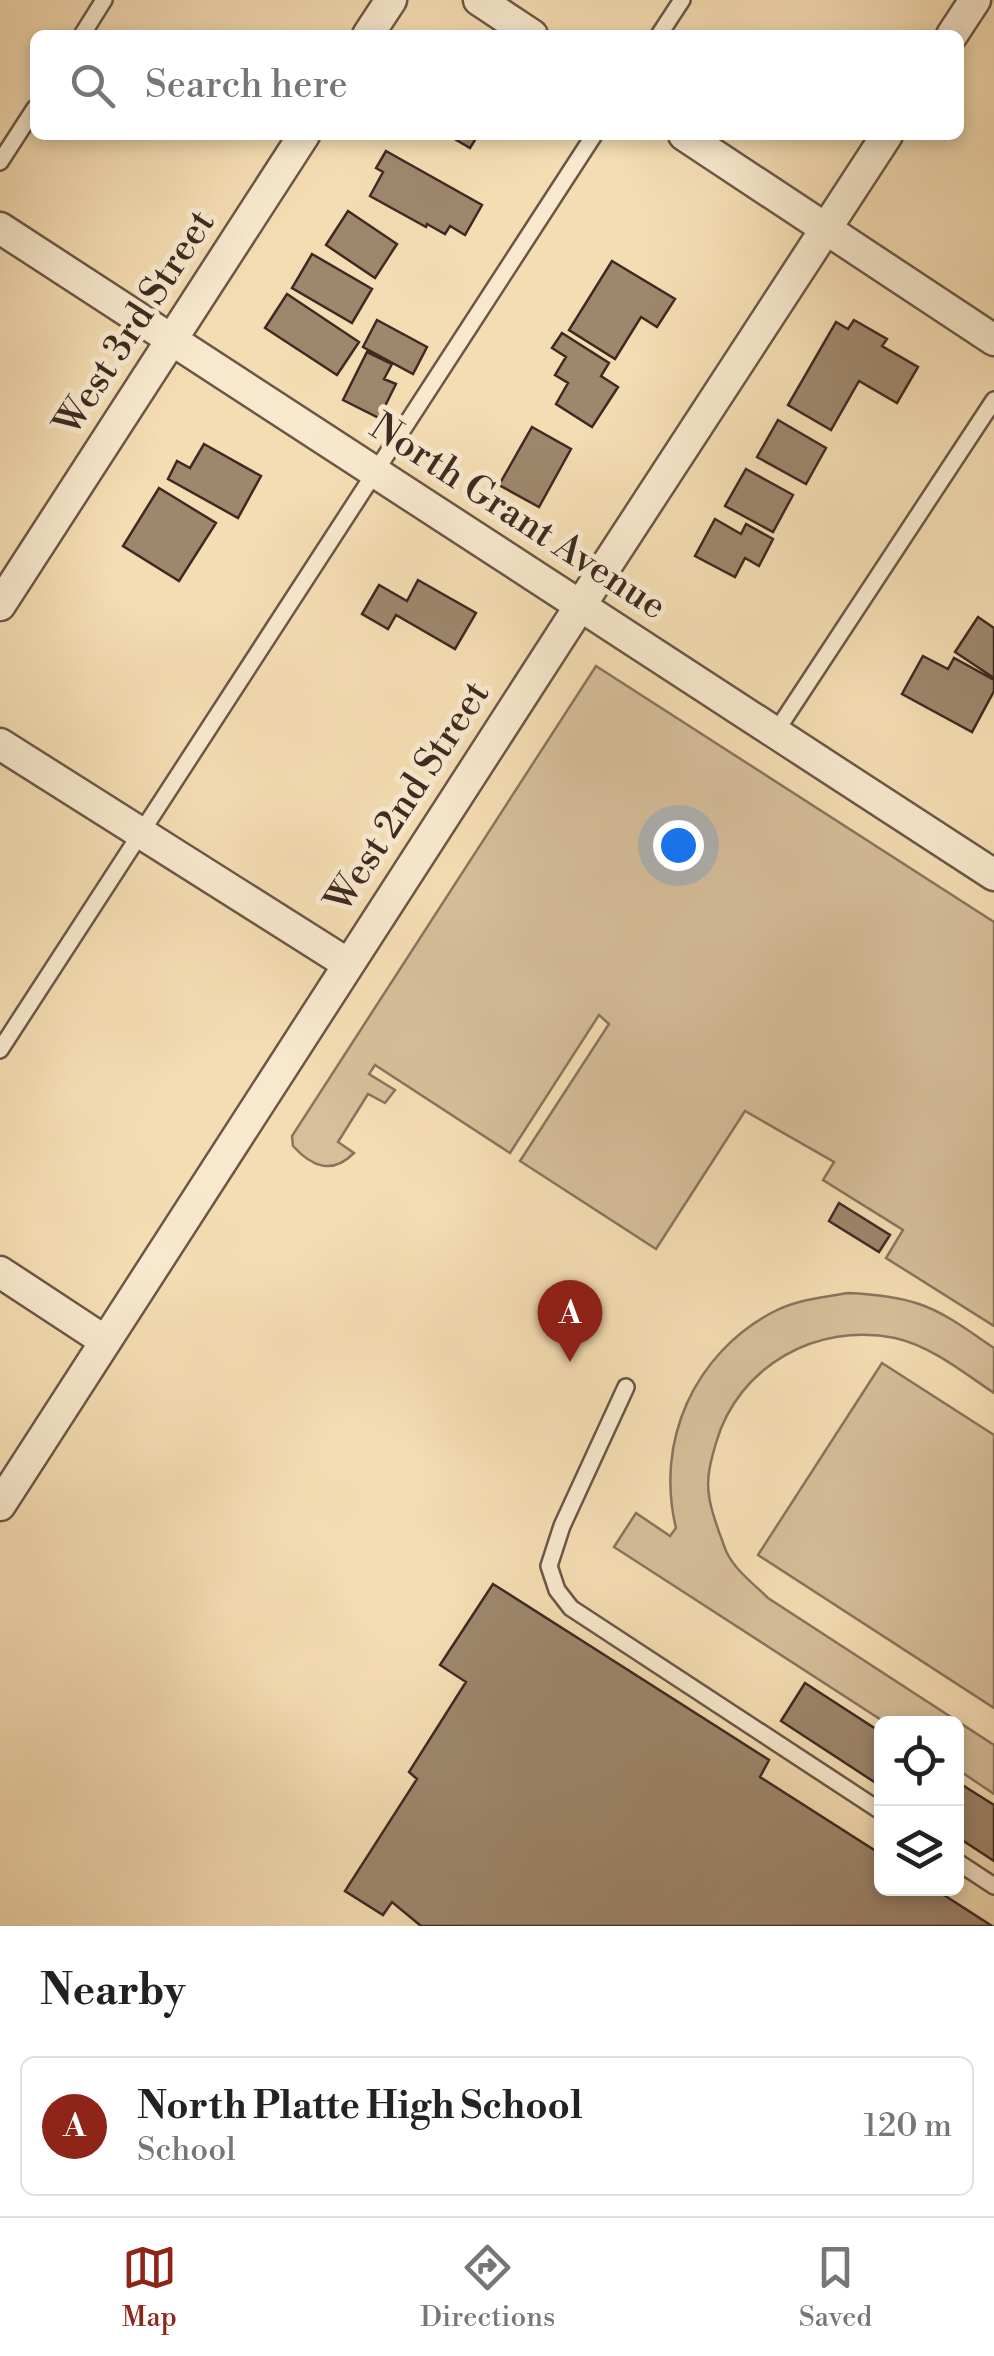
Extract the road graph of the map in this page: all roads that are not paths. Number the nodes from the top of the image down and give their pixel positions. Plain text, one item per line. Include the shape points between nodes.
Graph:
1 (104, 0) edge
2 (390, 0) edge
3 (479, 0) edge
4 (682, 0) edge
5 (975, 0) edge
6 (85, 30) edge
7 (371, 30) edge
8 (524, 30) edge
9 (662, 30) edge
10 (955, 30) edge
11 (30, 116) edge
12 (301, 140) edge
13 (591, 140) edge
14 (692, 140) edge
15 (884, 140) edge
16 (0, 162) edge
17 (0, 228) edge
18 (826, 229) junction
19 (172, 340) junction
20 (994, 340) edge
21 (994, 400) edge
22 (374, 472) junction
23 (0, 605) edge
24 (580, 606) junction
25 (775, 733) junction
26 (0, 744) edge
27 (140, 832) junction
28 (993, 873) edge
29 (348, 964) junction
30 (0, 1050) edge
31 (0, 1272) edge
32 (105, 1341) junction
33 (626, 1387) dead end
34 (0, 1504) edge
35 (874, 1807) edge
36 (964, 1867) edge
37 (994, 1886) edge

1 - 6 lane
2 - 7 street
3 - 8 street
4 - 9 lane
5 - 10 street
11 - 16 lane
12 - 19 street, West 3rd Street
13 - 22 lane
14 - 18 street
15 - 18 street, West 2nd Street
17 - 19 street, North Grant Avenue
18 - 20 street
18 - 24 street, West 2nd Street
19 - 22 street, North Grant Avenue
19 - 23 street, West 3rd Street
21 - 25 lane
22 - 24 street, North Grant Avenue
22 - 27 lane
24 - 25 street, North Grant Avenue
24 - 29 street, West 2nd Street
25 - 28 street, North Grant Avenue
26 - 27 street
27 - 29 street
27 - 30 lane
29 - 32 street, West 2nd Street
31 - 32 street
32 - 34 street, West 2nd Street
33 - 35 lane via 562,1526 549,1566 557,1590 571,1608
36 - 37 lane

